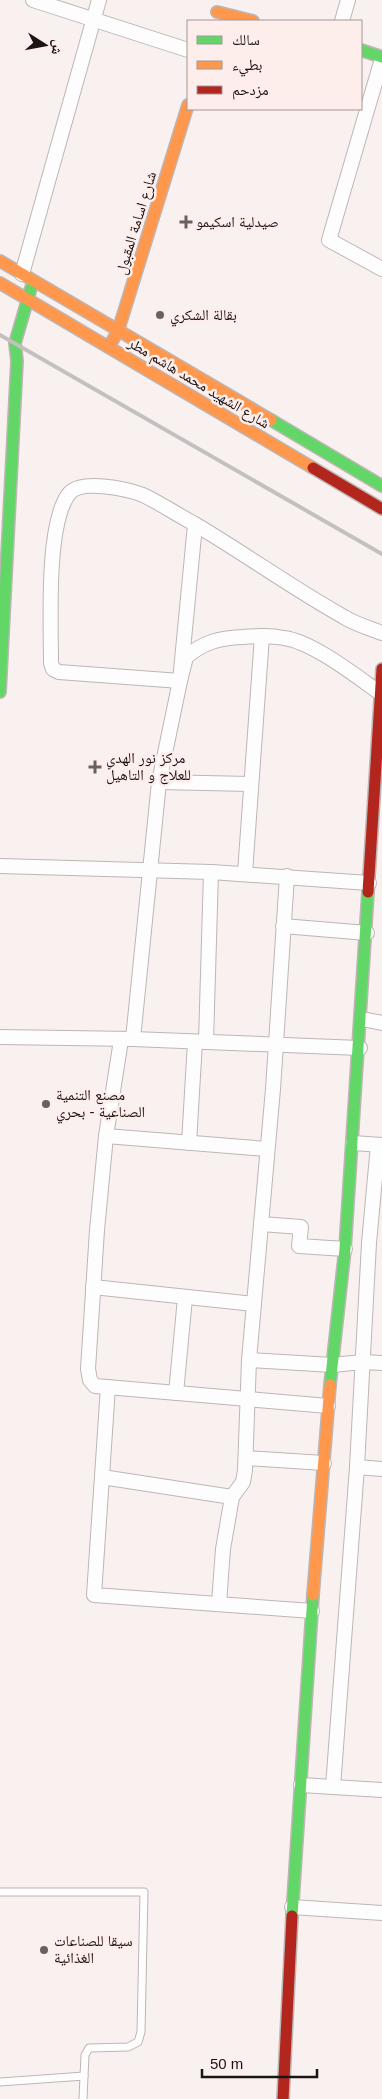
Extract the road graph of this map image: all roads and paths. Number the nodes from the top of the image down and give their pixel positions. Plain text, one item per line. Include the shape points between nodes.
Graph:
1 (33, 0) edge
2 (99, 0) edge
3 (221, 0) edge
4 (348, 0) edge
5 (216, 17) edge
6 (95, 19) junction
7 (244, 20) edge
8 (342, 20) edge
9 (187, 50) edge
10 (362, 50) edge
11 (382, 58) edge
12 (187, 108) edge
13 (0, 261) edge
14 (382, 270) edge
15 (28, 277) junction
16 (0, 283) edge
17 (28, 300) junction
18 (118, 331) junction
19 (108, 347) junction
20 (382, 486) edge
21 (382, 509) edge
22 (195, 525) junction
23 (382, 633) edge
24 (262, 636) junction
25 (382, 669) edge
26 (180, 681) junction
27 (0, 692) edge
28 (380, 693) junction
29 (159, 782) junction
30 (250, 784) junction
31 (0, 866) edge
32 (149, 870) junction
33 (210, 872) junction
34 (245, 873) junction
35 (287, 876) junction
36 (369, 883) junction
37 (283, 926) junction
38 (367, 932) junction
39 (362, 1019) junction
40 (382, 1023) edge
41 (0, 1037) edge
42 (127, 1040) junction
43 (200, 1042) junction
44 (275, 1045) junction
45 (360, 1048) junction
46 (106, 1136) junction
47 (189, 1143) junction
48 (353, 1143) junction
49 (380, 1145) edge
50 (267, 1149) junction
51 (261, 1224) junction
52 (376, 1244) edge
53 (345, 1249) junction
54 (93, 1287) junction
55 (185, 1298) junction
56 (254, 1304) junction
57 (249, 1360) junction
58 (363, 1362) junction
59 (382, 1363) edge
60 (332, 1365) junction
61 (108, 1387) junction
62 (176, 1392) junction
63 (247, 1400) junction
64 (328, 1406) junction
65 (246, 1458) junction
66 (324, 1463) junction
67 (357, 1467) junction
68 (382, 1469) edge
69 (102, 1477) junction
70 (232, 1497) junction
71 (220, 1603) junction
72 (312, 1611) junction
73 (301, 1785) junction
74 (333, 1787) junction
75 (382, 1790) edge
76 (0, 1892) edge
77 (292, 1907) junction
78 (382, 1914) edge
79 (84, 2076) junction
80 (0, 2082) edge
81 (83, 2099) edge
82 (283, 2099) edge

1 - 6 street
2 - 6 street
3 - 5 street
4 - 8 street
5 - 7 street
6 - 9 street
6 - 15 street
10 - 11 street
11 - 14 street via 329,240
12 - 18 street, شارع اسامة المقبول
13 - 15 street, شارع الشهيد محمد هاشم مطر
15 - 17 street
15 - 18 street, شارع الشهيد محمد هاشم مطر
16 - 17 street, شارع الشهيد محمد هاشم مطر
17 - 19 street, شارع الشهيد محمد هاشم مطر
17 - 27 street via 15,343
18 - 19 street, شارع اسامة المقبول
18 - 20 street, شارع الشهيد محمد هاشم مطر
19 - 21 street, شارع الشهيد محمد هاشم مطر
22 - 23 street via 344,618
22 - 26 street
22 - 26 street via 142,495 119,488 82,486 68,493 55,534 51,612 53,668 69,674
24 - 26 street via 220,638 201,645 186,656
24 - 28 street via 286,638 304,644
24 - 30 street
25 - 28 street
26 - 29 street
28 - 36 street
29 - 30 street
29 - 32 street
30 - 34 street
31 - 32 street
32 - 33 street
32 - 42 street
33 - 34 street
33 - 43 street
34 - 35 street
35 - 36 street
35 - 37 street
36 - 38 street
37 - 38 street
37 - 44 street
38 - 39 street
39 - 40 street
39 - 45 street
41 - 42 street
42 - 43 street
42 - 46 street
43 - 44 street
43 - 47 street
44 - 45 street
44 - 50 street
45 - 48 street
46 - 47 street
46 - 54 street
47 - 50 street
48 - 49 street
48 - 53 street
49 - 52 street
50 - 51 street
51 - 53 street via 301,1227 299,1246
51 - 56 street
52 - 58 street
53 - 60 street
54 - 55 street
54 - 61 street via 88,1369 95,1386
55 - 56 street
55 - 62 street
56 - 57 street
57 - 60 street
57 - 63 street
58 - 59 street
58 - 60 street
58 - 67 street
60 - 64 street
61 - 62 street
61 - 69 street
62 - 63 street
63 - 64 street
63 - 65 street
64 - 66 street
65 - 66 street
65 - 70 street via 243,1482
66 - 72 street
67 - 68 street
67 - 74 street
69 - 70 street
69 - 71 street via 94,1595
70 - 71 street via 223,1549
71 - 72 street
72 - 73 street
73 - 74 street
73 - 77 street
74 - 75 street
76 - 79 lane via 144,1892 141,2032 138,2042 128,2047 89,2048 85,2055
77 - 78 street
77 - 82 street
79 - 80 lane
79 - 81 lane

